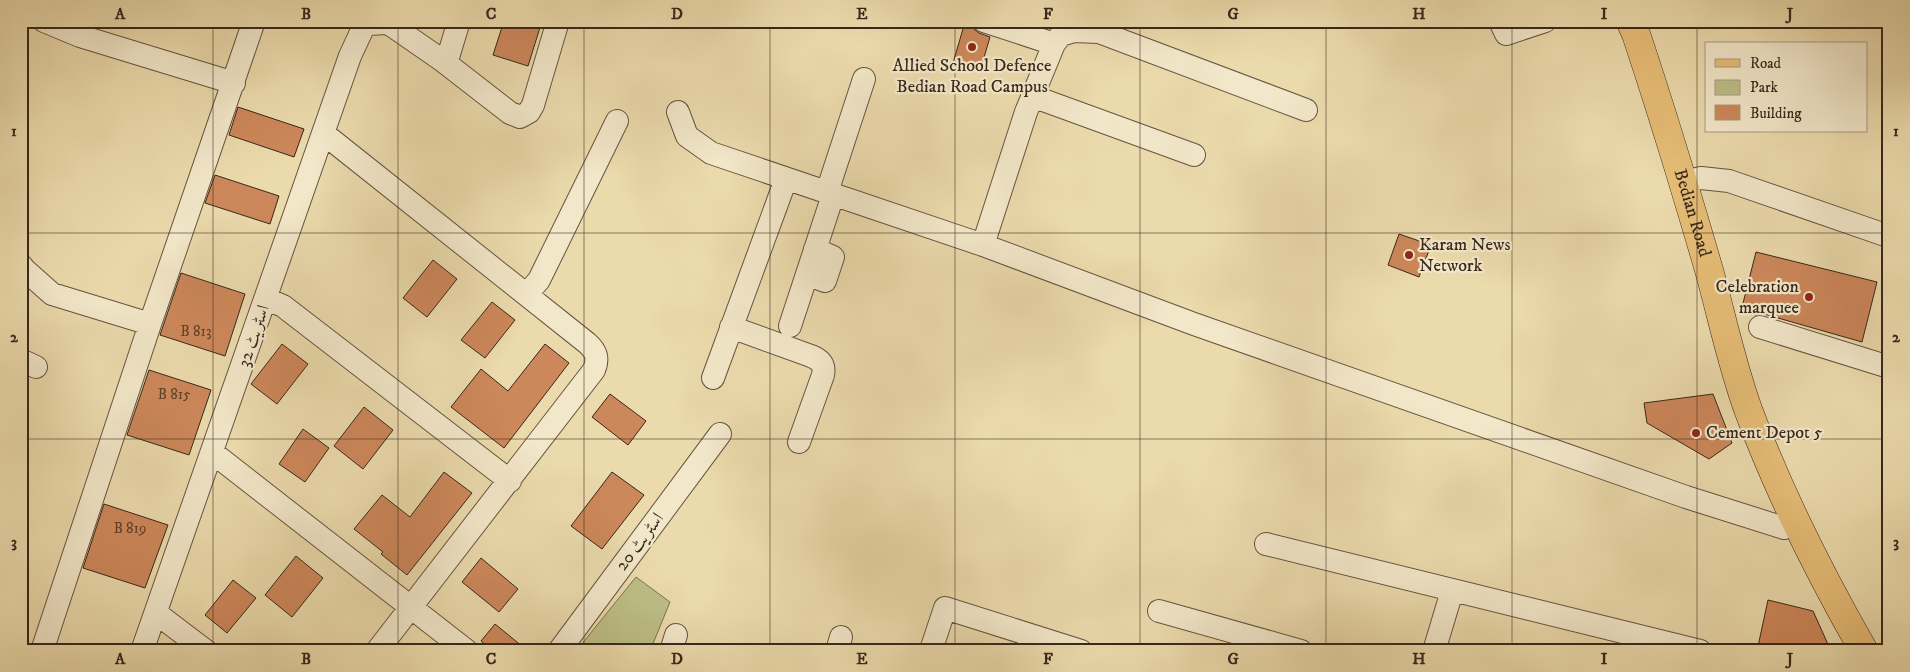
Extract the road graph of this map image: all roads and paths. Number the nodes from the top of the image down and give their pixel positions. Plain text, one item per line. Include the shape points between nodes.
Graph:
1 (44, 21) edge
2 (254, 21) edge
3 (459, 21) edge
4 (558, 21) edge
5 (984, 21) edge
6 (1500, 21) edge
7 (1545, 21) edge
8 (1630, 21) edge
9 (380, 23) edge
10 (1011, 25) edge
11 (1075, 26) edge
12 (1054, 44) junction
13 (443, 62) junction
14 (864, 79) dead end
15 (234, 83) junction
16 (1032, 96) junction
17 (1306, 110) dead end
18 (678, 112) dead end
19 (617, 121) dead end
20 (323, 133) junction
21 (1194, 155) dead end
22 (786, 179) junction
23 (1684, 182) junction
24 (830, 193) junction
25 (1888, 236) edge
26 (983, 244) junction
27 (21, 265) edge
28 (527, 294) junction
29 (267, 299) junction
30 (150, 324) junction
31 (790, 326) dead end
32 (1760, 326) dead end
33 (731, 327) junction
34 (1889, 367) edge
35 (713, 378) dead end
36 (720, 434) dead end
37 (799, 442) dead end
38 (213, 453) junction
39 (510, 480) junction
40 (1797, 524) junction
41 (1266, 544) dead end
42 (1452, 591) junction
43 (411, 608) junction
44 (1159, 611) dead end
45 (156, 613) junction
46 (932, 647) dead end
47 (42, 651) edge
48 (142, 651) edge
49 (206, 651) edge
50 (377, 651) edge
51 (467, 651) edge
52 (559, 651) edge
53 (1081, 651) edge
54 (1301, 651) edge
55 (1434, 651) edge
56 (1700, 651) edge
57 (1864, 651) edge

1 - 15 street via 80,36
2 - 15 street
3 - 13 street via 449,54
4 - 13 street via 533,105 526,115 520,117 510,113
5 - 10 street
6 - 7 street via 1506,34
8 - 23 main road, Bedian Road
9 - 13 street via 404,33
9 - 20 street, اسٹریٹ 32 via 363,28
10 - 12 street
11 - 12 street
11 - 17 street via 1099,32
12 - 16 street
14 - 24 street
15 - 30 street
16 - 21 street
16 - 26 street
18 - 22 street via 687,136 710,153
19 - 28 street via 539,280
20 - 28 street
20 - 29 street, اسٹریٹ 32
22 - 24 street
22 - 33 street
23 - 25 street via 1701,178 1729,181
23 - 40 main road, Bedian Road via 1748,410
24 - 26 street
24 - 31 street via 815,249 833,257 825,281 807,274
26 - 40 street via 1194,324 1686,498 1784,528
27 - 30 street via 52,294
28 - 39 street via 593,348 597,362
29 - 38 street, اسٹریٹ 32
29 - 39 street via 283,306
30 - 47 street
32 - 34 street
33 - 35 street
33 - 37 street via 821,362 823,375
36 - 52 street, اسٹریٹ 20
38 - 43 street
38 - 45 street, اسٹریٹ 32
39 - 43 street
40 - 57 main road, Bedian Road
41 - 42 street
42 - 55 street
42 - 56 street
43 - 50 street
43 - 51 street
44 - 54 street
45 - 48 street, اسٹریٹ 32
45 - 49 street
46 - 53 street via 944,608

